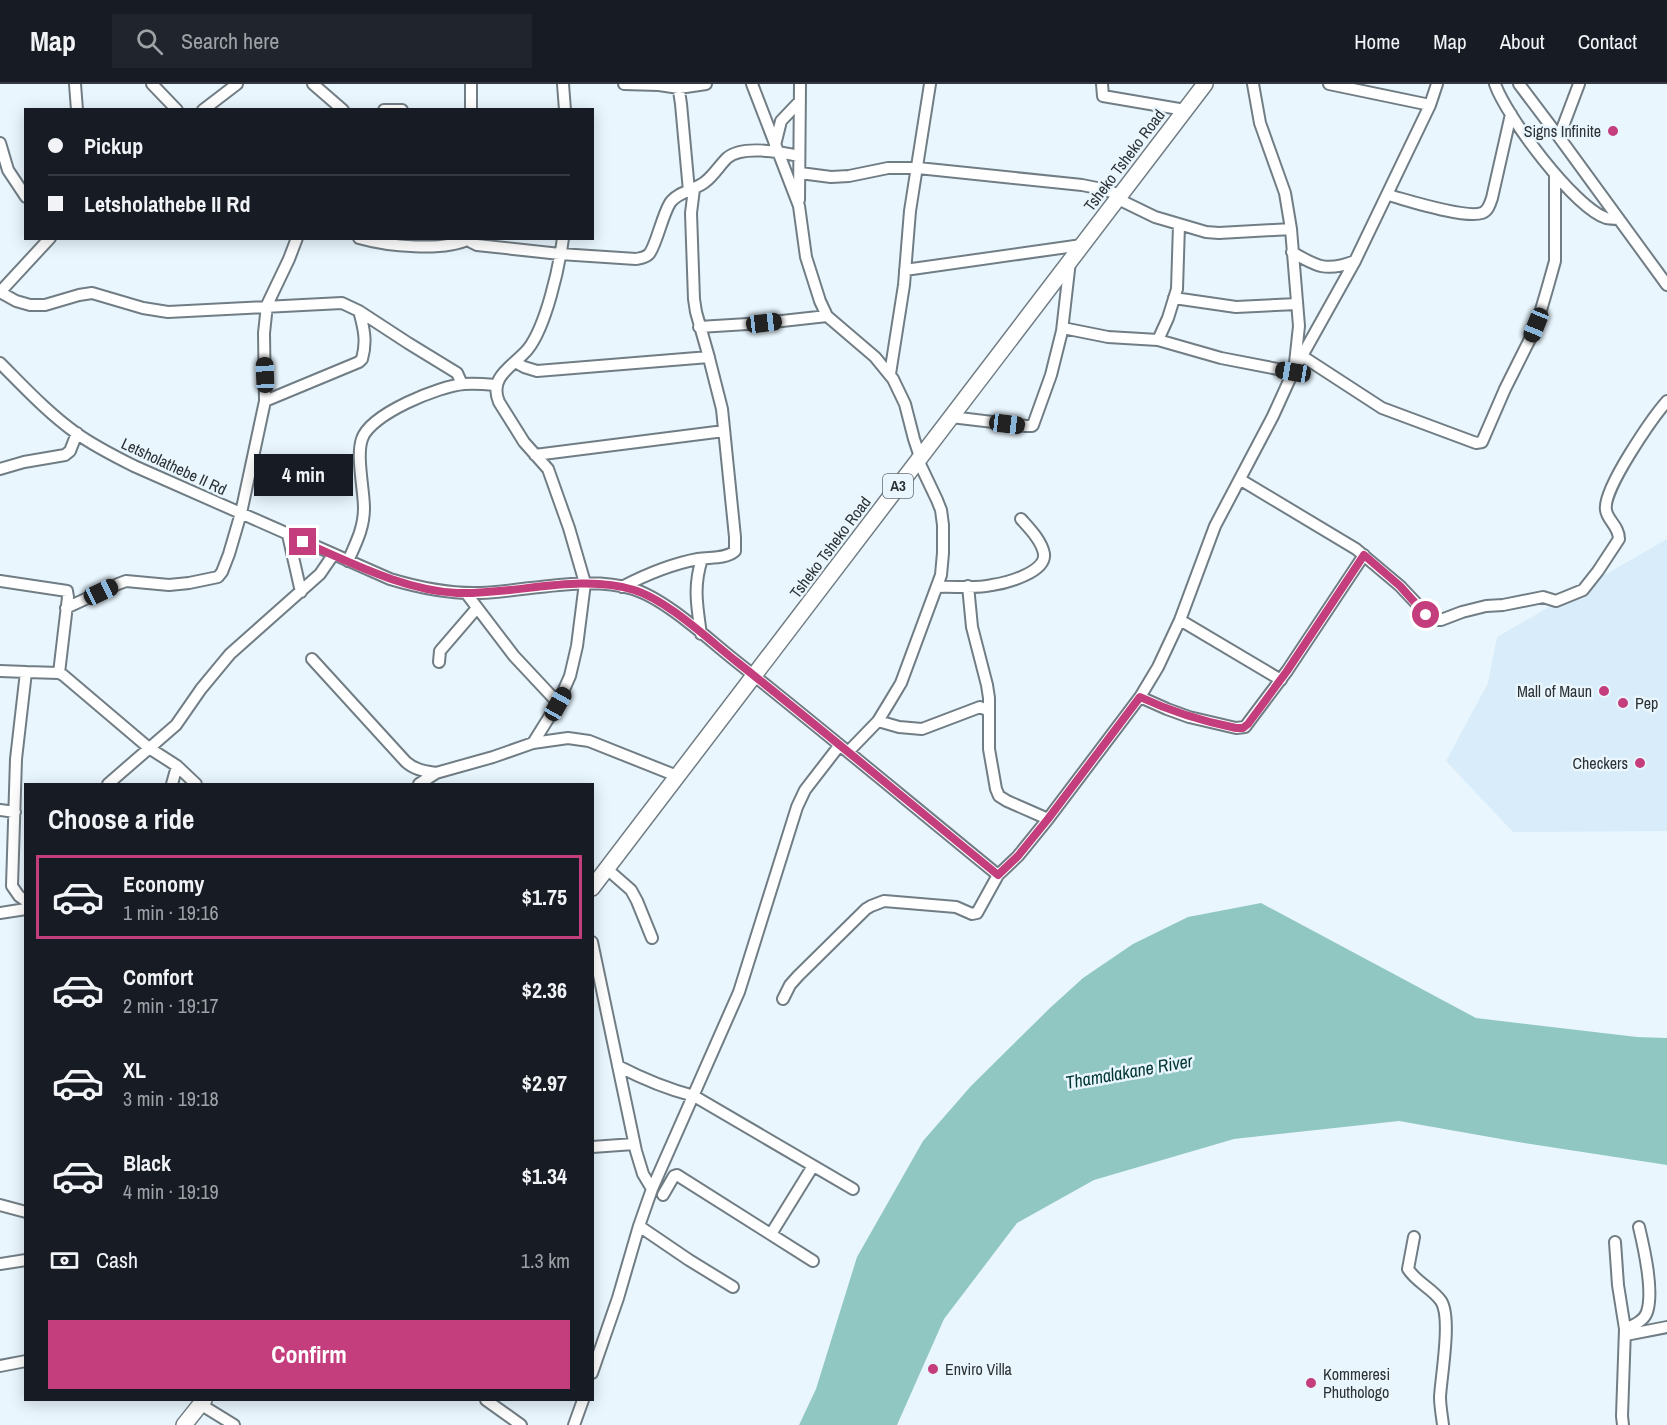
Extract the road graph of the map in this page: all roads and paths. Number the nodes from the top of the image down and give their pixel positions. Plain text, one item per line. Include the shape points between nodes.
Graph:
1 (75, 84) edge
2 (152, 84) edge
3 (237, 84) edge
4 (313, 84) edge
5 (471, 84) edge
6 (563, 84) edge
7 (624, 84) edge
8 (705, 84) edge
9 (752, 84) edge
10 (800, 84) edge
11 (930, 84) edge
12 (1102, 84) edge
13 (1205, 84) edge
14 (1253, 84) edge
15 (1329, 84) edge
16 (1437, 84) edge
17 (1495, 84) edge
18 (1519, 84) edge
19 (1579, 84) edge
20 (678, 86) edge
21 (800, 101) junction
22 (1430, 105) junction
23 (77, 108) edge
24 (175, 108) edge
25 (206, 108) edge
26 (341, 108) edge
27 (471, 108) edge
28 (565, 108) edge
29 (1185, 110) junction
30 (1511, 114) junction
31 (1559, 137) junction
32 (0, 143) edge
33 (776, 148) junction
34 (799, 156) junction
35 (918, 168) junction
36 (800, 173) junction
37 (1555, 174) junction
38 (692, 190) junction
39 (24, 194) edge
40 (1388, 195) junction
41 (1119, 197) junction
42 (799, 206) junction
43 (1619, 219) junction
44 (1179, 225) junction
45 (1291, 229) junction
46 (48, 240) edge
47 (296, 240) edge
48 (367, 240) edge
49 (467, 240) edge
50 (470, 240) edge
51 (563, 240) edge
52 (1082, 245) junction
53 (1293, 252) junction
54 (560, 254) junction
55 (1070, 261) junction
56 (1355, 261) junction
57 (905, 270) junction
58 (1667, 285) edge
59 (0, 292) edge
60 (1174, 298) junction
61 (1297, 304) junction
62 (267, 306) junction
63 (359, 311) junction
64 (826, 316) junction
65 (699, 327) junction
66 (1063, 328) junction
67 (1158, 340) junction
68 (1302, 356) junction
69 (709, 357) junction
70 (515, 362) junction
71 (0, 363) edge
72 (1294, 371) junction
73 (890, 374) junction
74 (462, 384) junction
75 (496, 385) junction
76 (1667, 401) edge
77 (265, 402) junction
78 (951, 417) junction
79 (724, 431) junction
80 (77, 434) junction
81 (536, 455) junction
82 (919, 458) junction
83 (0, 469) edge
84 (1241, 480) junction
85 (241, 513) junction
86 (1021, 519) dead end
87 (288, 535) junction
88 (333, 555) junction
89 (1364, 555) junction
90 (702, 559) junction
91 (348, 561) junction
92 (0, 581) edge
93 (585, 583) junction
94 (968, 586) junction
95 (622, 587) junction
96 (936, 587) junction
97 (301, 592) junction
98 (466, 593) junction
99 (66, 608) junction
100 (477, 608) junction
101 (1180, 620) junction
102 (701, 634) junction
103 (312, 659) dead end
104 (439, 662) dead end
105 (0, 671) edge
106 (26, 672) junction
107 (59, 673) junction
108 (755, 676) junction
109 (1281, 680) junction
110 (1140, 697) junction
111 (558, 704) junction
112 (989, 711) junction
113 (878, 721) junction
114 (533, 743) junction
115 (149, 747) junction
116 (843, 749) junction
117 (177, 766) junction
118 (436, 773) junction
119 (677, 776) junction
120 (109, 783) edge
121 (172, 783) edge
122 (195, 783) edge
123 (421, 783) edge
124 (0, 810) edge
125 (15, 812) junction
126 (1048, 819) junction
127 (24, 852) edge
128 (13, 860) junction
129 (607, 869) junction
130 (998, 875) junction
131 (594, 885) edge
132 (24, 900) edge
133 (24, 909) edge
134 (0, 913) edge
135 (652, 938) dead end
136 (594, 952) edge
137 (783, 999) dead end
138 (618, 1066) junction
139 (694, 1096) junction
140 (634, 1144) junction
141 (594, 1147) edge
142 (813, 1166) junction
143 (652, 1189) junction
144 (853, 1189) dead end
145 (663, 1195) dead end
146 (0, 1205) edge
147 (24, 1211) edge
148 (639, 1226) junction
149 (1639, 1227) dead end
150 (771, 1234) junction
151 (1414, 1237) dead end
152 (1615, 1242) dead end
153 (24, 1260) edge
154 (813, 1261) dead end
155 (0, 1264) edge
156 (733, 1287) dead end
157 (1667, 1327) edge
158 (1626, 1332) junction
159 (24, 1361) edge
160 (0, 1366) edge
161 (594, 1367) edge
162 (487, 1401) edge
163 (583, 1401) edge
164 (202, 1402) edge
165 (184, 1425) edge
166 (234, 1425) edge
167 (522, 1425) edge
168 (574, 1425) edge
169 (1443, 1425) edge
170 (1623, 1425) edge

1 - 23 street
2 - 24 street
3 - 25 street
4 - 26 street
5 - 27 street
6 - 28 street
7 - 20 street
8 - 20 street
9 - 33 street
10 - 21 street
11 - 35 street
12 - 29 street via 1103,96
13 - 29 highway, Tsheko Tsheko Road / A3
14 - 45 street via 1260,123 1285,193
15 - 22 street
16 - 22 street
17 - 30 street
18 - 31 street
19 - 31 street
20 - 38 street
21 - 33 street via 781,121
21 - 34 street
22 - 40 street
29 - 41 highway, Tsheko Tsheko Road / A3
30 - 37 street
30 - 40 street via 1486,211 1466,215
31 - 43 street
32 - 39 street via 8,170
33 - 34 street
33 - 38 street via 728,157
33 - 42 street
34 - 36 street
35 - 36 street via 888,168 831,177
35 - 41 street via 1082,185
35 - 57 street
36 - 42 street
37 - 43 street via 1593,210 1606,218
37 - 68 street via 1555,261 1530,339 1482,442 1382,408
38 - 54 street via 671,202 645,257
38 - 65 street via 691,257
40 - 56 street
41 - 44 street
41 - 52 highway, Tsheko Tsheko Road / A3
42 - 64 street via 806,257
43 - 58 street
44 - 45 street via 1219,233
44 - 60 street
45 - 53 street
46 - 59 street
47 - 62 street
48 - 49 street via 416,246 453,245
50 - 54 street via 477,245
51 - 54 street
52 - 55 highway, Tsheko Tsheko Road / A3
52 - 57 street
53 - 56 street via 1324,267
53 - 61 street
54 - 70 street via 550,298 537,331 528,349
55 - 66 street
55 - 78 highway, Tsheko Tsheko Road / A3
56 - 68 street
57 - 73 street
59 - 62 street via 30,305 92,293 168,312
60 - 61 street via 1236,307
60 - 67 street
61 - 72 street
62 - 63 street via 342,303
62 - 77 street
63 - 74 street via 457,373
63 - 77 street via 366,342 363,359
64 - 65 street
64 - 73 street
65 - 69 street
66 - 67 street via 1108,337
66 - 78 street via 1032,426
67 - 72 street via 1221,358
68 - 72 street
69 - 70 street via 537,371
69 - 79 street
70 - 75 street
71 - 80 street, Letsholathebe II Rd
72 - 84 street
73 - 82 street via 905,404
74 - 75 street
74 - 91 street via 400,405 365,432 361,442 363,521
75 - 81 street via 499,402
76 - 89 street via 1618,474 1606,510 1619,539 1582,590 1556,601 1532,598 1435,621
77 - 85 street
78 - 82 highway, Tsheko Tsheko Road / A3
79 - 81 street
79 - 90 street via 735,551
80 - 83 street via 65,455
80 - 85 street, Letsholathebe II Rd via 134,466
81 - 93 street via 551,476
82 - 96 street via 938,500 943,525 941,575
82 - 108 highway, Tsheko Tsheko Road / A3
84 - 89 street
84 - 101 street via 1215,526
85 - 87 street, Letsholathebe II Rd
85 - 99 street via 218,577 169,585 126,581
86 - 94 street via 1043,550 1042,564 1027,574 992,586
87 - 88 street, Letsholathebe II Rd
87 - 97 street
88 - 91 street, Letsholathebe II Rd
88 - 97 street via 324,570
89 - 109 street
90 - 95 street via 663,569
90 - 102 street via 695,591
91 - 98 street, Letsholathebe II Rd via 413,586
92 - 99 street via 65,590
93 - 95 street, Letsholathebe II Rd
93 - 98 street, Letsholathebe II Rd
93 - 111 street via 575,659
94 - 96 street
94 - 112 street
95 - 102 street, Letsholathebe II Rd via 667,607
96 - 113 street via 900,682
97 - 115 street via 230,654 181,719
98 - 100 street
99 - 107 street
100 - 104 street via 440,651
100 - 111 street
101 - 109 street
101 - 110 street
102 - 108 street, Letsholathebe II Rd
103 - 118 street via 411,767
105 - 106 street
106 - 107 street
106 - 125 street via 16,759
107 - 115 street
108 - 116 street, Letsholathebe II Rd
108 - 119 highway, Tsheko Tsheko Road / A3
109 - 110 street via 1241,729 1189,717
110 - 126 street
111 - 114 street
112 - 113 street via 980,707 922,729
112 - 126 street via 989,749 999,796
113 - 116 street
114 - 118 street
114 - 119 street via 568,738 589,741
115 - 117 street
115 - 120 street
116 - 130 street, Letsholathebe II Rd
116 - 139 street via 805,790 797,807 739,992
117 - 121 street
117 - 122 street
118 - 123 street
119 - 129 highway, Tsheko Tsheko Road / A3
124 - 125 street
125 - 128 street
126 - 130 street
127 - 128 street
128 - 132 street via 12,886
129 - 131 highway, Tsheko Tsheko Road / A3
129 - 135 street via 631,890
130 - 137 street via 975,914 937,905 884,901 871,906 798,976
133 - 134 street
136 - 138 street
138 - 139 street via 651,1083
138 - 140 street
139 - 142 street
139 - 143 street
140 - 141 street
140 - 143 street
142 - 144 street
142 - 150 street
143 - 148 street
145 - 150 street via 677,1175
146 - 147 street
148 - 156 street
148 - 161 street
149 - 158 street via 1649,1281 1648,1305 1642,1319
150 - 154 street
151 - 169 street via 1408,1269 1441,1300 1444,1309 1440,1398
152 - 158 street
153 - 155 street
157 - 158 street
158 - 170 street
159 - 160 street
162 - 167 street
163 - 168 street
164 - 165 highway
164 - 166 street

